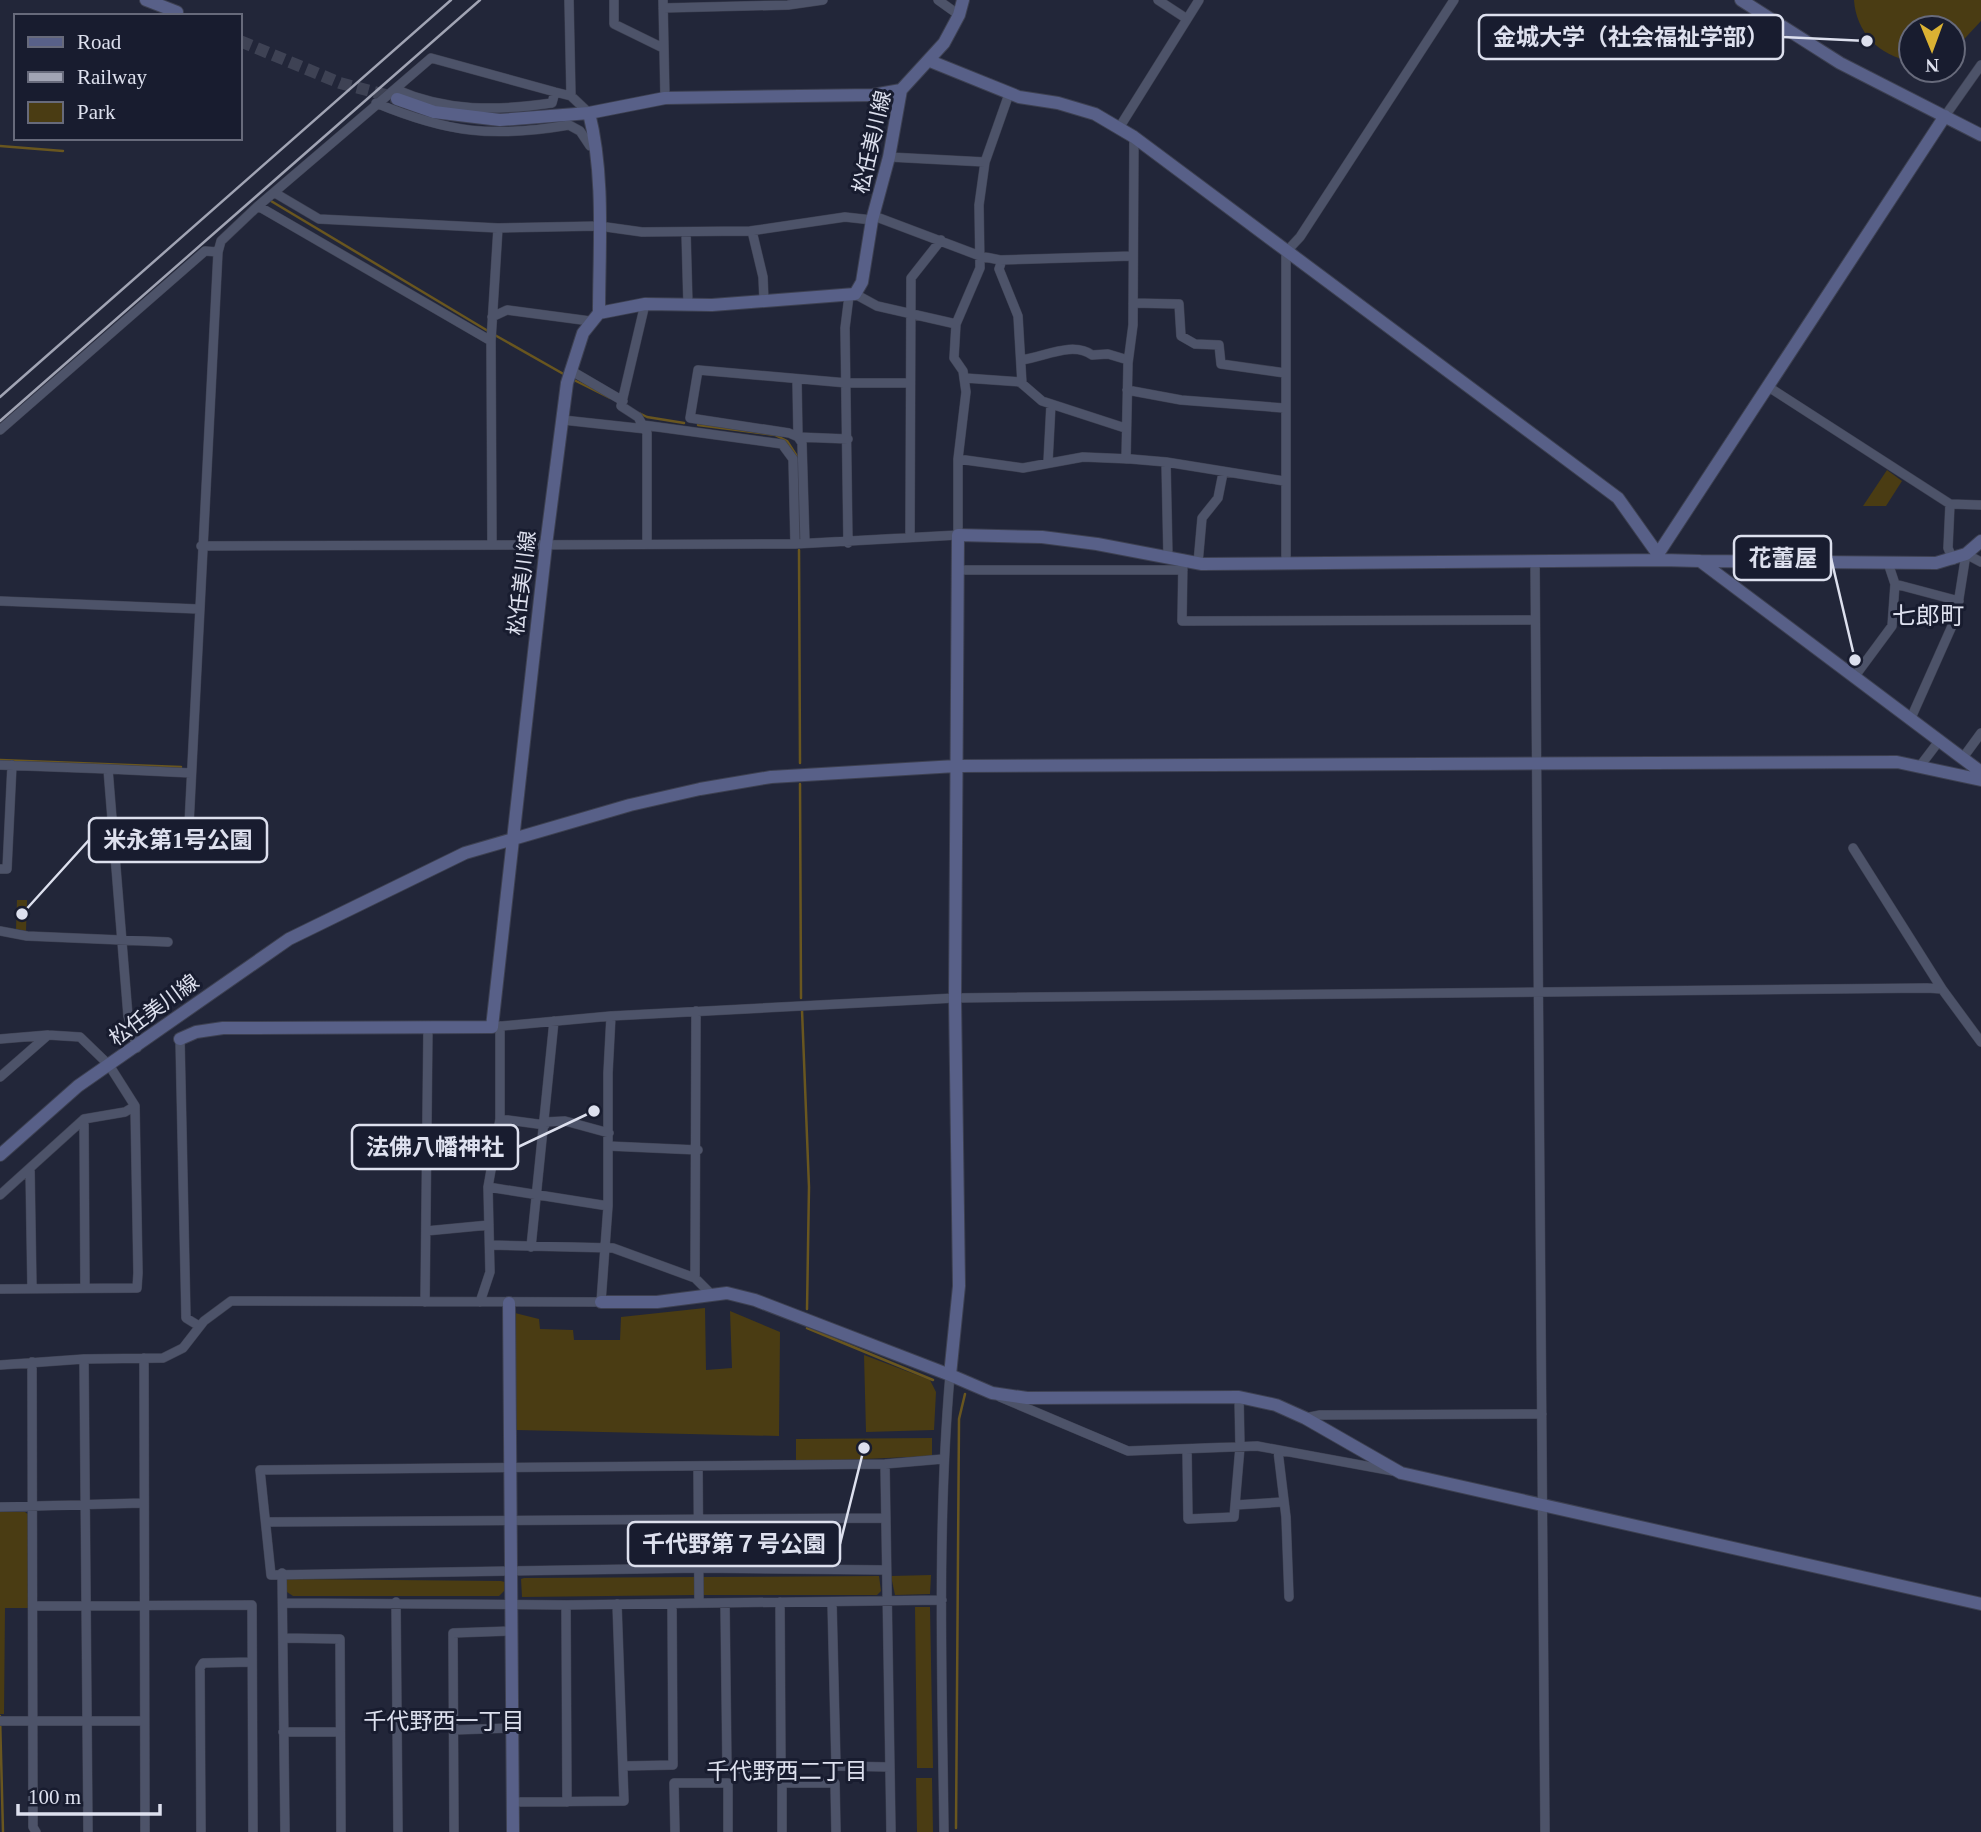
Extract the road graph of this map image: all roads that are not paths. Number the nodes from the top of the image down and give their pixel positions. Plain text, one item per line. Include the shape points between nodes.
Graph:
1 (146, 0) edge
2 (569, 0) edge
3 (614, 0) edge
4 (823, 0) edge
5 (938, 0) edge
6 (963, 0) edge
7 (1158, 0) edge
8 (1199, 0) edge
9 (1454, 0) edge
10 (1741, 0) edge
11 (788, 3) edge
12 (663, 4) edge
13 (177, 12) dead end
14 (960, 15) junction
15 (1187, 19) junction
16 (663, 48) junction
17 (930, 61) junction
18 (1981, 65) edge
19 (901, 90) junction
20 (555, 92) junction
21 (396, 94) junction
22 (1009, 94) junction
23 (571, 96) junction
24 (665, 98) junction
25 (376, 103) junction
26 (589, 113) junction
27 (1945, 116) junction
28 (1119, 128) junction
29 (1981, 135) edge
30 (1134, 137) junction
31 (594, 146) junction
32 (890, 157) junction
33 (985, 162) junction
34 (275, 193) junction
35 (258, 206) junction
36 (873, 218) junction
37 (599, 226) junction
38 (498, 228) junction
39 (752, 231) junction
40 (686, 232) junction
41 (940, 240) junction
42 (218, 252) junction
43 (1286, 252) junction
44 (980, 256) junction
45 (1132, 256) junction
46 (1002, 260) junction
47 (852, 295) junction
48 (764, 301) junction
49 (1133, 303) junction
50 (645, 304) junction
51 (688, 305) junction
52 (909, 313) junction
53 (492, 317) junction
54 (595, 317) junction
55 (956, 324) junction
56 (491, 341) junction
57 (1022, 360) junction
58 (1128, 360) junction
59 (1285, 373) junction
60 (569, 375) junction
61 (965, 378) junction
62 (797, 380) junction
63 (847, 383) junction
64 (909, 383) junction
65 (1022, 384) junction
66 (1767, 386) junction
67 (1127, 390) junction
68 (623, 401) junction
69 (1051, 404) junction
70 (1284, 408) junction
71 (690, 418) junction
72 (564, 420) junction
73 (644, 427) junction
74 (1125, 428) junction
75 (688, 429) junction
76 (0, 430) edge
77 (798, 437) junction
78 (848, 439) junction
79 (958, 459) junction
80 (1126, 459) junction
81 (1048, 462) junction
82 (1166, 462) junction
83 (1223, 473) junction
84 (1284, 481) junction
85 (1950, 504) junction
86 (1981, 505) edge
87 (958, 535) junction
88 (910, 536) junction
89 (1981, 541) edge
90 (647, 543) junction
91 (800, 543) junction
92 (848, 543) junction
93 (492, 545) junction
94 (546, 545) junction
95 (201, 546) junction
96 (1168, 557) junction
97 (1660, 557) junction
98 (1960, 557) junction
99 (1535, 561) junction
100 (1700, 561) junction
101 (1981, 562) edge
102 (1198, 563) junction
103 (1286, 563) junction
104 (1888, 563) junction
105 (1183, 565) junction
106 (959, 570) junction
107 (1895, 584) junction
108 (0, 601) edge
109 (1959, 601) junction
110 (198, 609) junction
111 (1535, 620) junction
112 (1855, 676) junction
113 (1911, 718) junction
114 (1981, 733) edge
115 (1939, 741) junction
116 (1962, 759) junction
117 (1536, 764) junction
118 (0, 765) edge
119 (12, 765) junction
120 (956, 766) junction
121 (1920, 766) junction
122 (108, 769) junction
123 (1981, 772) edge
124 (191, 773) junction
125 (1981, 780) edge
126 (113, 823) junction
127 (171, 824) dead end
128 (513, 837) junction
129 (1853, 848) dead end
130 (203, 856) dead end
131 (0, 869) edge
132 (0, 931) edge
133 (122, 939) junction
134 (168, 942) dead end
135 (1942, 989) junction
136 (1536, 992) junction
137 (955, 998) junction
138 (696, 1011) junction
139 (611, 1016) junction
140 (554, 1021) junction
141 (496, 1026) junction
142 (428, 1027) junction
143 (48, 1035) junction
144 (0, 1039) edge
145 (180, 1039) joint
146 (1981, 1042) edge
147 (136, 1048) junction
148 (108, 1065) junction
149 (0, 1077) edge
150 (135, 1106) junction
151 (84, 1119) junction
152 (500, 1119) junction
153 (545, 1124) junction
154 (609, 1133) junction
155 (608, 1146) junction
156 (698, 1150) junction
157 (0, 1155) edge
158 (427, 1163) junction
159 (492, 1164) junction
160 (30, 1168) junction
161 (488, 1187) junction
162 (537, 1194) junction
163 (0, 1195) edge
164 (608, 1206) junction
165 (489, 1224) junction
166 (426, 1231) junction
167 (490, 1245) junction
168 (531, 1247) junction
169 (603, 1248) junction
170 (695, 1278) junction
171 (85, 1288) junction
172 (0, 1289) edge
173 (32, 1289) junction
174 (712, 1294) junction
175 (425, 1302) junction
176 (480, 1302) junction
177 (509, 1303) junction
178 (601, 1303) junction
179 (200, 1326) junction
180 (144, 1358) junction
181 (85, 1359) junction
182 (32, 1362) junction
183 (0, 1365) edge
184 (950, 1375) junction
185 (992, 1393) junction
186 (1239, 1396) junction
187 (1542, 1414) junction
188 (1305, 1418) junction
189 (1240, 1447) junction
190 (1187, 1449) junction
191 (1278, 1451) junction
192 (943, 1460) junction
193 (885, 1464) junction
194 (698, 1466) junction
195 (510, 1468) junction
196 (1401, 1473) junction
197 (1283, 1502) junction
198 (142, 1503) junction
199 (1235, 1505) junction
200 (87, 1506) junction
201 (1540, 1506) junction
202 (0, 1507) edge
203 (33, 1507) junction
204 (698, 1518) junction
205 (886, 1518) junction
206 (510, 1519) junction
207 (267, 1522) junction
208 (699, 1568) junction
209 (886, 1570) junction
210 (511, 1572) junction
211 (282, 1573) junction
212 (1289, 1597) dead end
213 (942, 1600) junction
214 (699, 1601) junction
215 (396, 1602) junction
216 (780, 1602) junction
217 (832, 1602) junction
218 (885, 1602) junction
219 (283, 1603) junction
220 (511, 1603) junction
221 (725, 1603) junction
222 (617, 1604) junction
223 (672, 1604) junction
224 (1981, 1604) edge
225 (88, 1605) junction
226 (566, 1605) junction
227 (34, 1606) junction
228 (143, 1606) junction
229 (511, 1631) junction
230 (284, 1638) junction
231 (252, 1662) junction
232 (4, 1721) edge
233 (143, 1721) junction
234 (33, 1722) junction
235 (88, 1722) junction
236 (511, 1728) junction
237 (454, 1730) junction
238 (283, 1732) junction
239 (340, 1732) junction
240 (623, 1766) junction
241 (890, 1767) junction
242 (512, 1802) junction
243 (567, 1802) junction
244 (36, 1832) edge
245 (88, 1832) edge
246 (145, 1832) edge
247 (201, 1832) edge
248 (253, 1832) edge
249 (285, 1832) edge
250 (341, 1832) edge
251 (398, 1832) edge
252 (454, 1832) edge
253 (513, 1832) edge
254 (675, 1832) edge
255 (728, 1832) edge
256 (782, 1832) edge
257 (836, 1832) edge
258 (891, 1832) edge
259 (944, 1832) edge
260 (1545, 1832) edge

1 - 13 street
2 - 23 street
3 - 16 street via 614,24
4 - 11 street
5 - 14 street
6 - 14 street, 松任美川線
7 - 15 street
8 - 15 street
9 - 43 street
10 - 27 street via 1840,63
11 - 12 street
12 - 16 street
14 - 17 street, 松任美川線
15 - 28 street
16 - 24 street
17 - 19 street, 松任美川線
17 - 22 street
18 - 27 street
19 - 24 street via 873,95
19 - 32 street, 松任美川線
20 - 21 street via 552,103 498,110
20 - 21 street via 431,58
20 - 23 street
21 - 25 street
21 - 26 street via 434,111 500,120
22 - 28 street via 1095,114
22 - 33 street
23 - 26 street
24 - 26 street
25 - 31 street via 466,131 520,134 569,125
25 - 34 street
26 - 31 street
27 - 29 street
27 - 66 street
28 - 30 street
30 - 43 street
30 - 45 street
31 - 37 street
32 - 33 street
32 - 36 street, 松任美川線
33 - 44 street via 979,205
34 - 35 street
34 - 38 street via 319,219
35 - 42 street via 221,241
35 - 56 street
36 - 39 street via 845,217
36 - 41 street
36 - 47 street, 松任美川線 via 862,282
37 - 38 street
37 - 40 street
37 - 54 street
38 - 53 street
39 - 40 street
39 - 48 street via 764,277
40 - 51 street
41 - 44 street
41 - 52 street via 911,278
42 - 76 street via 205,251
42 - 95 street
43 - 59 street
43 - 97 street via 1618,498
44 - 46 street
44 - 55 street via 980,268
45 - 46 street
45 - 49 street
46 - 57 street via 999,269 1018,316
47 - 48 street
47 - 52 street
47 - 63 street via 845,328
48 - 51 street
49 - 58 street
49 - 59 street via 1179,304 1181,336 1195,344 1219,345 1221,364
50 - 51 street
50 - 54 street
50 - 68 street
52 - 55 street
52 - 64 street
53 - 54 street via 507,310
53 - 56 street
54 - 60 street, 松任美川線
55 - 61 street via 954,358
56 - 93 street
57 - 58 street via 1084,349 1092,355
57 - 65 street
58 - 67 street
59 - 70 street
60 - 68 street
60 - 72 street, 松任美川線
61 - 65 street
61 - 79 street
62 - 63 street
62 - 71 street via 698,370
62 - 77 street
63 - 64 street
63 - 78 street
64 - 88 street
65 - 69 street
66 - 85 street
66 - 97 street
67 - 70 street via 1181,400
67 - 74 street
68 - 73 street via 621,406
69 - 74 street
69 - 81 street
70 - 84 street
71 - 75 street
71 - 77 street
72 - 73 street
72 - 94 street, 松任美川線
73 - 75 street
73 - 90 street
74 - 80 street
75 - 91 street via 782,444 793,459
77 - 78 street
77 - 91 street via 803,450
78 - 92 street
79 - 81 street via 1023,468
79 - 87 street
80 - 81 street via 1083,457
80 - 82 street
82 - 83 street
82 - 96 street
83 - 84 street
83 - 102 street via 1218,498 1202,518
84 - 103 street
85 - 86 street
85 - 98 street via 1948,548
87 - 88 street
87 - 96 street via 1042,537
87 - 106 street
88 - 92 street
89 - 98 street
90 - 91 street
90 - 94 street
91 - 92 street
93 - 94 street
93 - 95 street
94 - 128 street, 松任美川線
95 - 110 street
96 - 105 street
97 - 99 street
97 - 100 street
98 - 101 street
98 - 104 street via 1936,564
98 - 109 street
99 - 103 street
99 - 111 street
100 - 104 street
100 - 112 street
102 - 103 street
102 - 105 street
104 - 107 street
105 - 106 street
105 - 111 street via 1182,621
106 - 120 street
107 - 109 street
107 - 112 street via 1891,629
108 - 110 street
109 - 113 street via 1949,636
110 - 124 street
111 - 117 street
112 - 113 street
113 - 115 street
114 - 116 street
115 - 116 street
115 - 121 street
116 - 123 street
117 - 120 street
117 - 121 street via 1897,762
117 - 136 street
118 - 119 street
119 - 122 street
119 - 131 street via 7,869
120 - 128 street via 771,777 630,805
120 - 137 street
121 - 125 street
122 - 124 street
122 - 126 street
124 - 130 street via 189,825
126 - 127 street
126 - 133 street
128 - 141 street
128 - 147 street, 松任美川線 via 465,853 289,939
129 - 135 street
132 - 133 street
133 - 134 street
133 - 147 street via 128,1016
135 - 136 street
135 - 146 street
136 - 137 street
136 - 187 street
137 - 138 street
137 - 184 street via 959,1286
138 - 139 street
138 - 156 street
139 - 140 street
139 - 154 street
140 - 141 street
140 - 153 street
141 - 142 street
141 - 152 street
142 - 145 street via 223,1028
142 - 158 street
143 - 144 street
143 - 148 street via 80,1037
143 - 149 street
145 - 179 street via 186,1318
147 - 148 street, 松任美川線
148 - 150 street
148 - 157 street, 松任美川線
150 - 151 street
150 - 171 street via 137,1288
151 - 160 street
151 - 171 street
152 - 153 street
152 - 159 street
153 - 154 street via 565,1121
153 - 162 street
154 - 155 street
155 - 156 street
155 - 164 street
156 - 170 street
158 - 159 street
158 - 166 street
159 - 161 street
160 - 163 street
160 - 173 street
161 - 162 street
161 - 165 street
162 - 164 street
162 - 168 street
164 - 169 street
165 - 166 street
165 - 167 street
166 - 175 street
167 - 168 street
167 - 176 street via 491,1272
168 - 169 street
169 - 170 street
169 - 178 street
170 - 174 street
171 - 173 street
172 - 173 street
174 - 178 street via 657,1302
174 - 184 street via 755,1300
175 - 176 street
175 - 179 street via 231,1301
176 - 177 street
177 - 178 street
177 - 195 street
179 - 180 street via 183,1348 163,1358
180 - 181 street
180 - 198 street
181 - 182 street
181 - 200 street
182 - 183 street
182 - 203 street
184 - 185 street
184 - 192 street
185 - 186 street via 1027,1398
185 - 190 street via 1128,1451
186 - 188 street
186 - 189 street
187 - 188 street
187 - 201 street
188 - 196 street
189 - 190 street
189 - 191 street
189 - 199 street
190 - 199 street via 1188,1519 1234,1517
191 - 196 street
191 - 197 street
192 - 193 street
192 - 213 street
193 - 194 street
193 - 205 street
194 - 195 street
194 - 204 street
195 - 206 street
195 - 207 street via 261,1470
196 - 201 street
197 - 199 street
197 - 212 street
198 - 200 street
198 - 228 street
200 - 203 street
200 - 225 street
201 - 224 street
201 - 260 street
202 - 203 street
203 - 227 street
204 - 205 street
204 - 206 street
204 - 208 street
205 - 209 street
206 - 207 street
206 - 210 street
207 - 211 street via 271,1575
208 - 209 street
208 - 210 street
208 - 214 street
209 - 218 street
210 - 211 street
210 - 220 street
211 - 219 street
213 - 218 street
213 - 259 street
214 - 221 street
214 - 223 street
215 - 219 street
215 - 220 street
215 - 251 street
216 - 217 street
216 - 221 street
216 - 221 street via 781,1768 727,1769
217 - 218 street
217 - 241 street via 835,1766
218 - 241 street
219 - 230 street
220 - 226 street
220 - 229 street
222 - 223 street
222 - 226 street
222 - 240 street
223 - 240 street via 673,1765
225 - 227 street
225 - 228 street
225 - 235 street
226 - 243 street
227 - 234 street
228 - 231 street via 252,1605
228 - 233 street
229 - 236 street
229 - 237 street via 453,1633
230 - 238 street
230 - 239 street via 340,1639
231 - 247 street via 203,1662 200,1668
231 - 248 street
232 - 234 street
233 - 235 street
233 - 246 street
234 - 235 street
234 - 244 street
235 - 245 street
236 - 237 street
236 - 242 street
237 - 252 street
238 - 239 street
238 - 249 street
239 - 250 street
240 - 243 street via 624,1801
241 - 258 street
242 - 243 street
242 - 253 street
254 - 255 street via 674,1783 728,1783
256 - 257 street via 782,1783 835,1783

